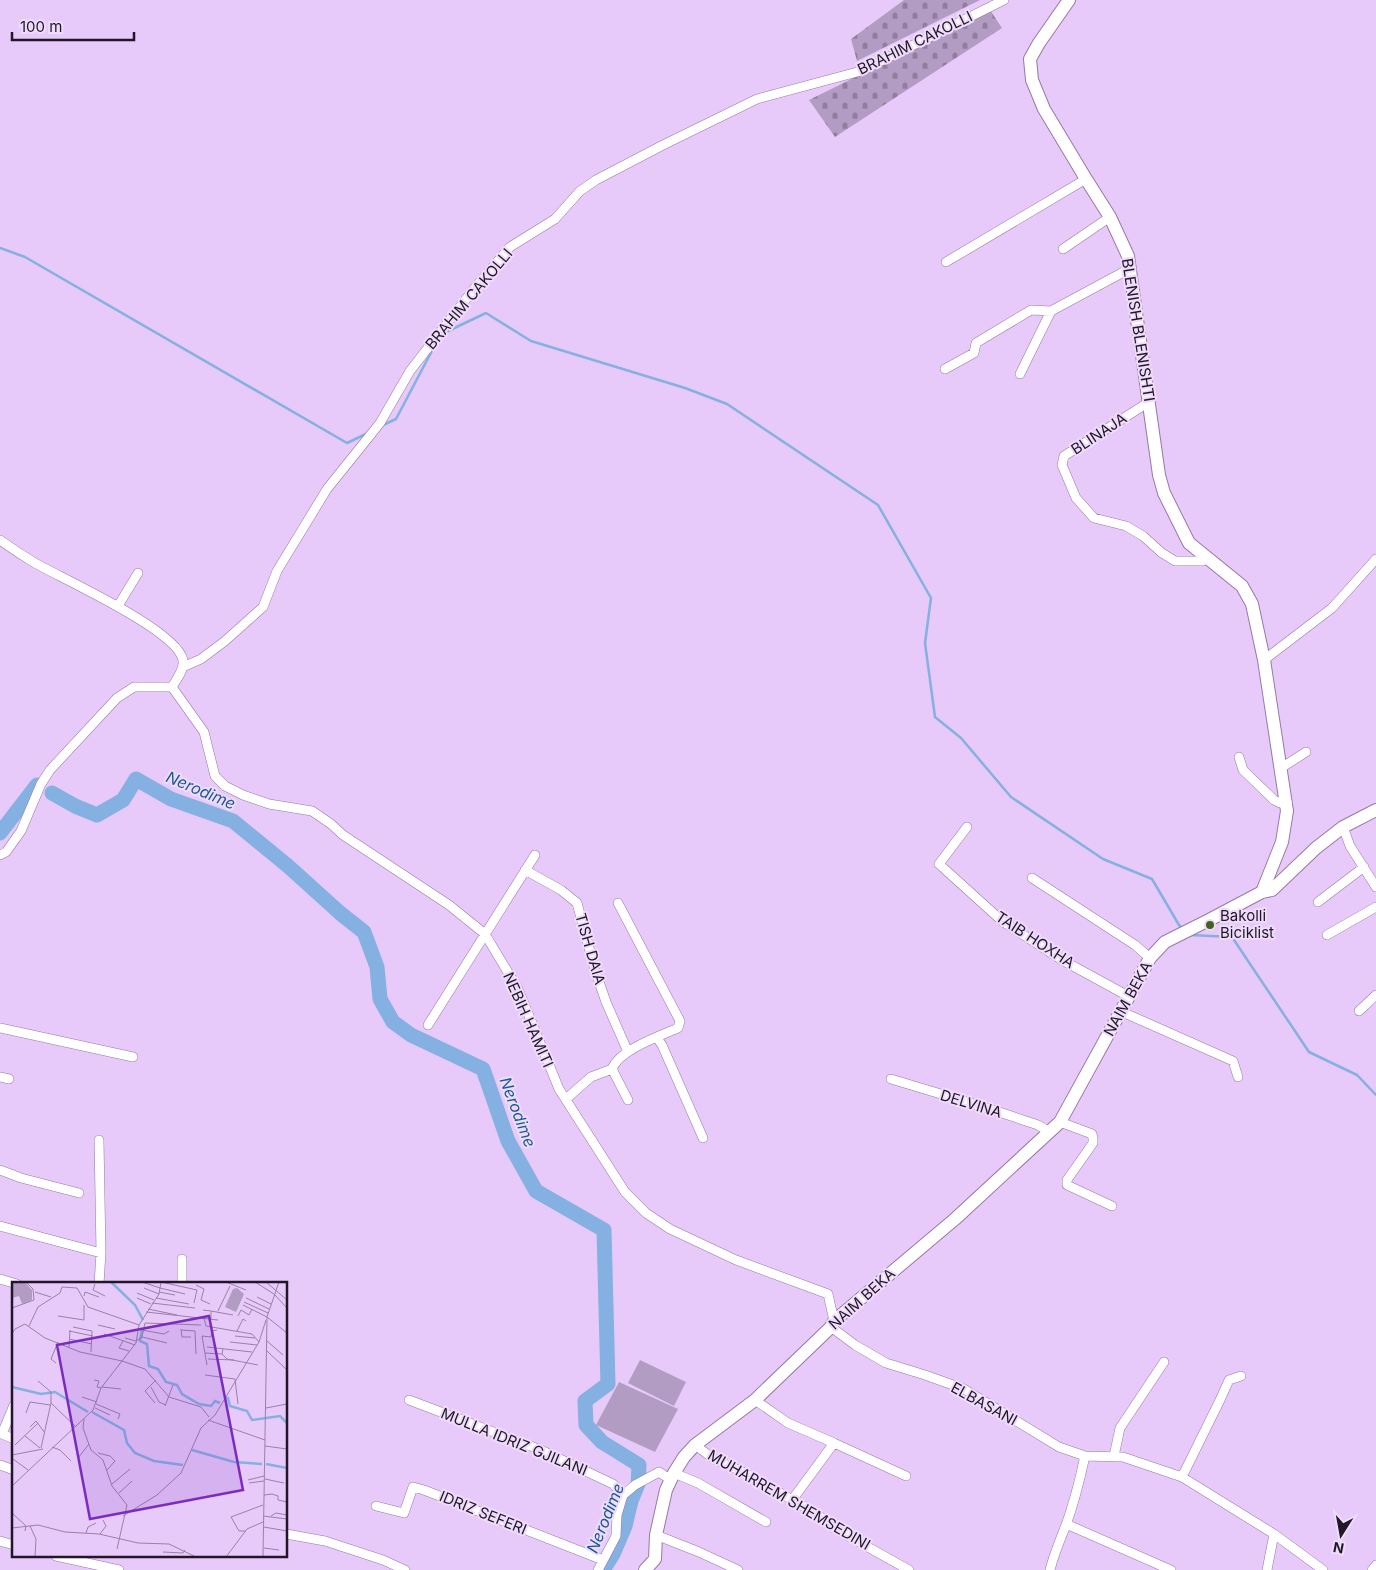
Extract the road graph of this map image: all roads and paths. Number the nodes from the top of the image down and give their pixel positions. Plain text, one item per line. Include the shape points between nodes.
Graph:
1 (1004, 0) edge
2 (1069, 0) edge
3 (1086, 180) junction
4 (1110, 217) junction
5 (1062, 249) dead end
6 (946, 262) dead end
7 (1130, 268) junction
8 (1051, 311) junction
9 (945, 369) dead end
10 (1020, 374) dead end
11 (1149, 402) junction
12 (0, 540) edge
13 (1207, 559) junction
14 (1376, 559) edge
15 (138, 573) dead end
16 (118, 606) junction
17 (1264, 660) junction
18 (183, 667) junction
19 (172, 687) junction
20 (1306, 752) dead end
21 (1239, 758) dead end
22 (1281, 768) junction
23 (1286, 802) junction
24 (1376, 810) edge
25 (967, 827) dead end
26 (1343, 827) junction
27 (0, 855) edge
28 (535, 855) dead end
29 (1364, 867) junction
30 (525, 870) junction
31 (1373, 875) edge
32 (1032, 878) dead end
33 (1376, 887) edge
34 (1262, 892) junction
35 (1318, 902) dead end
36 (618, 903) dead end
37 (1376, 907) edge
38 (485, 934) junction
39 (1328, 935) dead end
40 (1150, 958) junction
41 (1376, 995) edge
42 (1128, 996) junction
43 (1120, 1011) junction
44 (1359, 1011) dead end
45 (428, 1025) dead end
46 (0, 1028) edge
47 (657, 1038) junction
48 (628, 1052) junction
49 (133, 1057) dead end
50 (612, 1069) junction
51 (1238, 1077) dead end
52 (891, 1079) dead end
53 (566, 1099) junction
54 (628, 1100) dead end
55 (1060, 1122) junction
56 (1050, 1132) junction
57 (703, 1138) dead end
58 (99, 1140) dead end
59 (0, 1170) edge
60 (79, 1193) dead end
61 (1112, 1206) dead end
62 (0, 1226) edge
63 (101, 1253) junction
64 (182, 1259) dead end
65 (98, 1282) edge
66 (182, 1282) edge
67 (832, 1324) junction
68 (1164, 1362) dead end
69 (1241, 1376) dead end
70 (409, 1400) dead end
71 (755, 1400) junction
72 (12, 1409) edge
73 (1, 1433) edge
74 (834, 1443) junction
75 (695, 1445) junction
76 (1085, 1456) junction
77 (1114, 1456) junction
78 (674, 1473) junction
79 (906, 1476) dead end
80 (1182, 1477) junction
81 (623, 1495) junction
82 (792, 1500) junction
83 (376, 1506) dead end
84 (766, 1522) dead end
85 (1066, 1524) junction
86 (288, 1534) edge
87 (1274, 1534) junction
88 (656, 1535) junction
89 (65, 1558) edge
90 (603, 1560) junction
91 (1376, 1565) edge
92 (119, 1570) edge
93 (405, 1570) edge
94 (598, 1570) edge
95 (646, 1570) edge
96 (738, 1570) edge
97 (909, 1570) edge
98 (1050, 1570) edge
99 (1172, 1570) edge
100 (1267, 1570) edge
101 (1323, 1570) edge
102 (1372, 1570) edge

1 - 18 street, BRAHIM CAKOLLI via 861,70 757,99 596,180 580,191 556,219 510,247 410,371 380,423 327,489 277,572 263,607 225,641 201,659
2 - 3 street, BLENISH BLENISHTI via 1030,58 1032,80 1044,109
3 - 4 street, BLENISH BLENISHTI
3 - 6 street
4 - 5 street
4 - 7 street, BLENISH BLENISHTI via 1128,256
7 - 8 street
7 - 11 street, BLENISH BLENISHTI
8 - 9 street via 1031,310 976,343 974,353
8 - 10 street
11 - 13 street, BLENISH BLENISHTI via 1164,493 1189,543
11 - 13 street, BLINAJA via 1064,456 1062,465 1076,498 1094,518 1126,526 1175,561
12 - 16 street via 34,563
13 - 17 street, BLENISH BLENISHTI via 1242,586 1252,604
14 - 17 street via 1332,608
15 - 16 street
16 - 18 street via 172,642 181,653
17 - 22 street, BLENISH BLENISHTI
18 - 19 street
19 - 27 street via 134,687 117,698 50,770 18,836
19 - 38 street, NEBIH HAMITI via 204,732 215,776 225,786 269,804 312,811 449,905
20 - 22 street
21 - 23 street via 1243,770 1274,800
22 - 23 street, BLENISH BLENISHTI
23 - 34 street, BLENISH BLENISHTI via 1282,842
24 - 26 street, NAIM BEKA
25 - 42 street, TAIB HOXHA via 939,864 1002,921 1062,960
26 - 29 street via 1350,846
26 - 34 street, NAIM BEKA via 1272,890
28 - 30 street
29 - 31 street
29 - 35 street
30 - 38 street
30 - 48 street, TISH DAIA via 577,903 595,970
31 - 33 street
32 - 40 street
34 - 40 street, NAIM BEKA via 1166,942
36 - 47 street via 680,1021 678,1028
37 - 39 street
38 - 45 street
38 - 53 street, NEBIH HAMITI via 518,989
40 - 42 street, NAIM BEKA
41 - 44 street
42 - 43 street, NAIM BEKA
43 - 51 street via 1233,1061
43 - 55 street, NAIM BEKA
46 - 49 street
47 - 48 street
47 - 57 street
48 - 50 street
50 - 53 street via 591,1077
50 - 54 street
52 - 56 street, DELVINA via 1038,1125
53 - 67 street, NEBIH HAMITI via 626,1192 646,1214 687,1238 736,1260 828,1294
55 - 56 street, NAIM BEKA
55 - 61 street via 1092,1134 1093,1138 1093,1143 1066,1180 1067,1185
56 - 67 street, NAIM BEKA
58 - 63 street
59 - 60 street
62 - 63 street
63 - 65 street
64 - 66 street
67 - 71 street, NAIM BEKA
67 - 76 street, ELBASANI via 855,1345 886,1363 964,1389 1059,1447
68 - 77 street via 1120,1428
69 - 80 street via 1228,1380
70 - 81 street, MULLA IDRIZ GJILANI via 541,1450 613,1484
71 - 74 street via 788,1423
71 - 75 street, NAIM BEKA
72 - 73 street
74 - 79 street
74 - 82 street
75 - 78 street, NAIM BEKA
75 - 82 street, MUHARREM SHEMSEDINI via 714,1459
76 - 77 street, ELBASANI
76 - 85 street
77 - 80 street, ELBASANI
78 - 81 street via 668,1478 659,1472
78 - 84 street
78 - 88 street, NAIM BEKA via 666,1490
80 - 87 street, ELBASANI
81 - 90 street via 617,1515 616,1536
82 - 97 street, MUHARREM SHEMSEDINI via 832,1527
83 - 90 street, IDRIZ SEFERI via 404,1513 413,1488 424,1490
85 - 98 street
85 - 99 street
86 - 93 street via 325,1541
87 - 100 street
87 - 101 street, ELBASANI
88 - 95 street, NAIM BEKA via 655,1560
88 - 96 street
89 - 92 street
90 - 94 street
91 - 102 street

